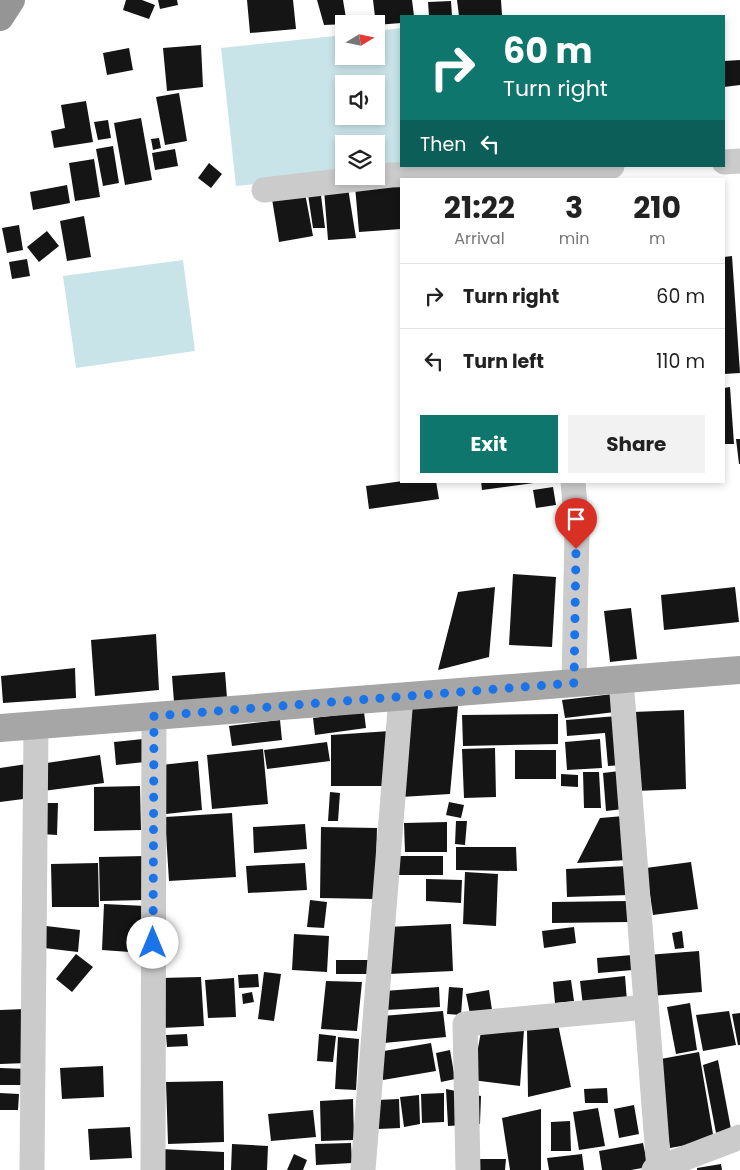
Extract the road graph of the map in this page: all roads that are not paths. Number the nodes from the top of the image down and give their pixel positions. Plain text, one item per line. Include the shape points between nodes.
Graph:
1 (11, 0) edge
2 (0, 17) edge
3 (740, 161) edge
4 (725, 162) edge
5 (587, 167) edge
6 (264, 190) dead end
7 (573, 483) edge
8 (740, 670) edge
9 (621, 680) junction
10 (574, 683) junction
11 (401, 697) junction
12 (154, 716) junction
13 (36, 725) junction
14 (0, 728) edge
15 (646, 1007) junction
16 (740, 1137) edge
17 (32, 1170) edge
18 (153, 1170) edge
19 (363, 1170) edge
20 (468, 1170) edge
21 (657, 1170) edge

1 - 2 highway
3 - 4 street
5 - 6 street via 391,175
7 - 10 street via 577,530
8 - 9 main road
9 - 10 main road
9 - 15 street
10 - 11 main road
11 - 12 main road
11 - 19 street
12 - 13 main road
12 - 18 street
13 - 14 main road
13 - 17 street
15 - 20 street via 465,1024
15 - 21 street
16 - 21 street

